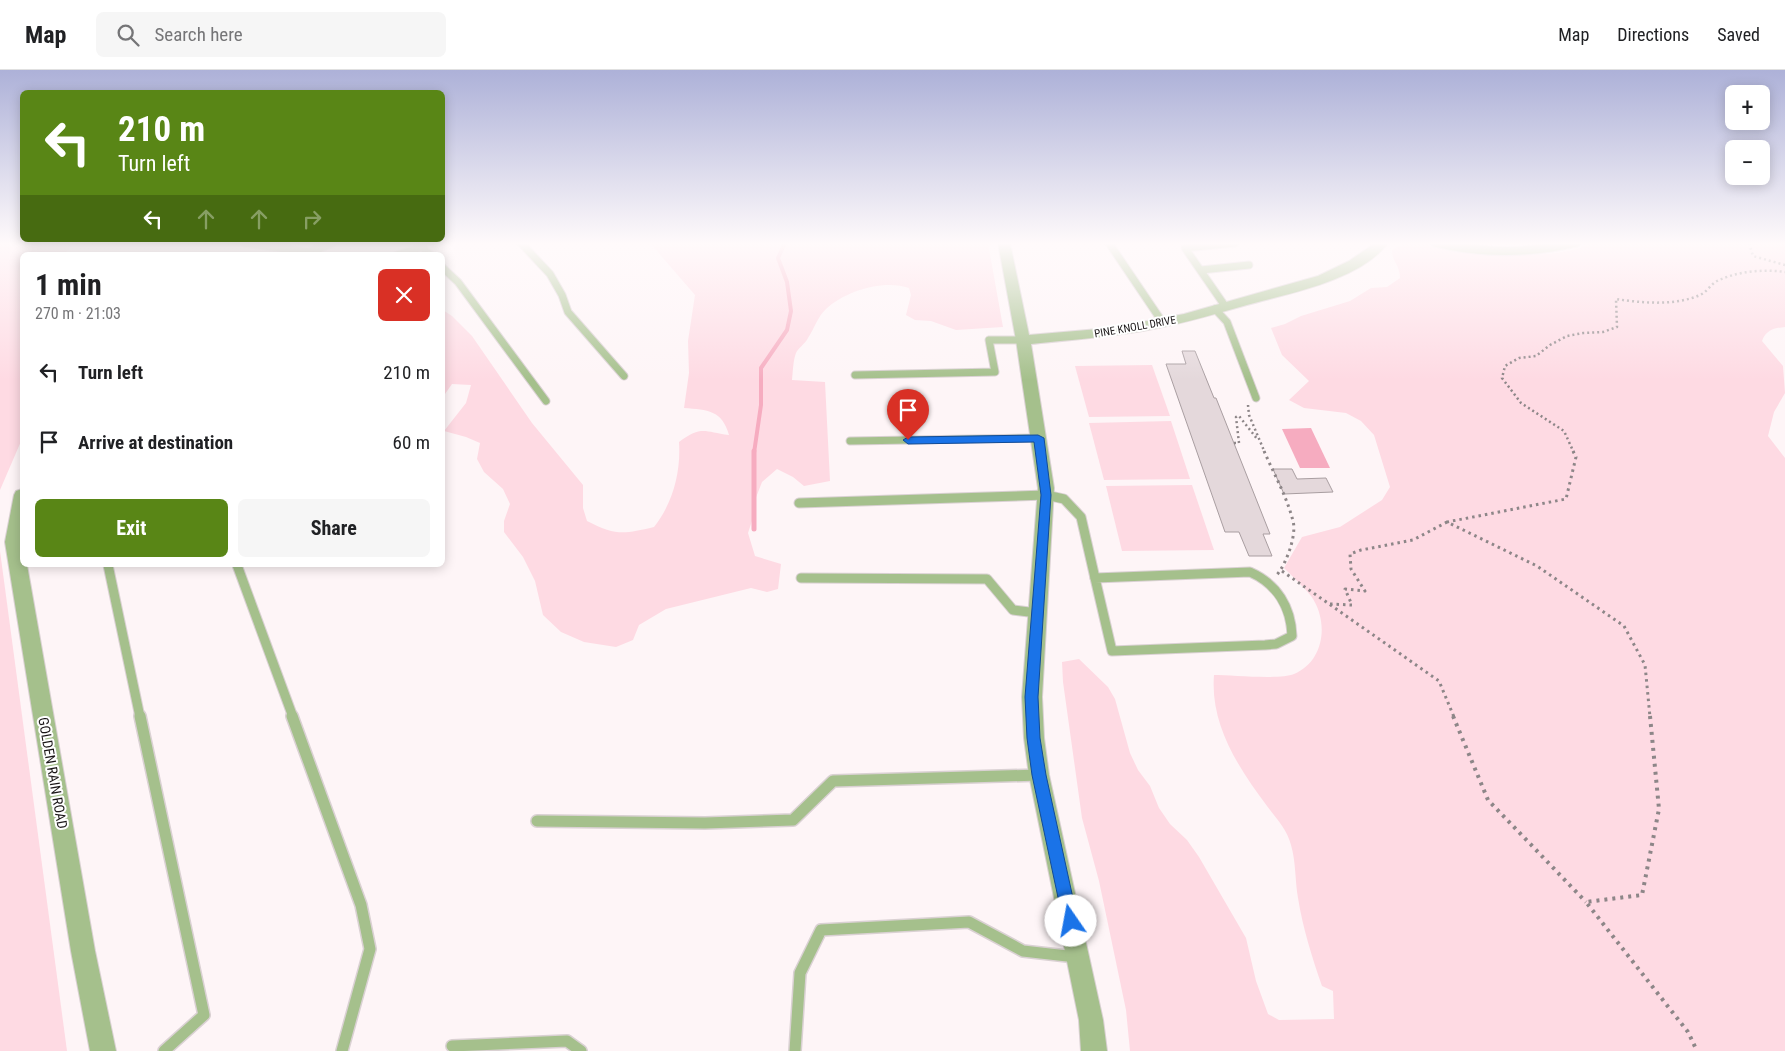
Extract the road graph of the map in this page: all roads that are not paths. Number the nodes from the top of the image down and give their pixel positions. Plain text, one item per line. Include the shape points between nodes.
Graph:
1 (463, 289) edge
2 (558, 289) edge
3 (1013, 289) edge
4 (1140, 289) edge
5 (1210, 289) edge
6 (1291, 289) edge
7 (1220, 308) junction
8 (1163, 323) junction
9 (1023, 340) junction
10 (855, 375) dead end
11 (624, 376) dead end
12 (1256, 398) road end
13 (546, 401) dead end
14 (1038, 438) junction
15 (850, 441) dead end
16 (1046, 495) junction
17 (799, 503) dead end
18 (20, 518) edge
19 (18, 541) edge
20 (20, 554) edge
21 (22, 567) edge
22 (108, 567) edge
23 (238, 567) edge
24 (801, 578) dead end
25 (1094, 578) junction
26 (1037, 613) junction
27 (1039, 775) junction
28 (537, 821) dead end
29 (1079, 957) junction
30 (452, 1046) dead end
31 (103, 1051) edge
32 (164, 1051) edge
33 (342, 1051) edge
34 (581, 1051) edge
35 (796, 1051) edge
36 (1094, 1051) edge

1 - 13 lane
2 - 11 lane via 568,312
3 - 9 street
4 - 8 lane
5 - 7 lane
6 - 7 street, PINE KNOLL DRIVE
7 - 8 street, PINE KNOLL DRIVE
7 - 12 lane
8 - 9 street, PINE KNOLL DRIVE via 1088,335
9 - 10 lane via 989,340 995,372
9 - 14 street
14 - 15 lane
14 - 16 street
16 - 17 lane
16 - 25 lane via 1064,499 1081,517
16 - 26 street
18 - 19 street, GOLDEN RAIN ROAD
19 - 20 street, GOLDEN RAIN ROAD
21 - 31 street, GOLDEN RAIN ROAD via 81,941
22 - 32 lane via 204,1015
23 - 33 lane via 361,905 370,949
24 - 26 lane via 987,579 1013,610
25 - 25 lane via 1250,572 1270,582 1286,608 1293,627 1292,636 1285,641 1265,645 1112,651
26 - 27 street via 1032,697
27 - 28 lane via 833,781 793,820 705,823
27 - 29 street
29 - 35 lane via 1023,951 969,922 821,930 800,973
29 - 36 street
30 - 34 lane via 567,1041

